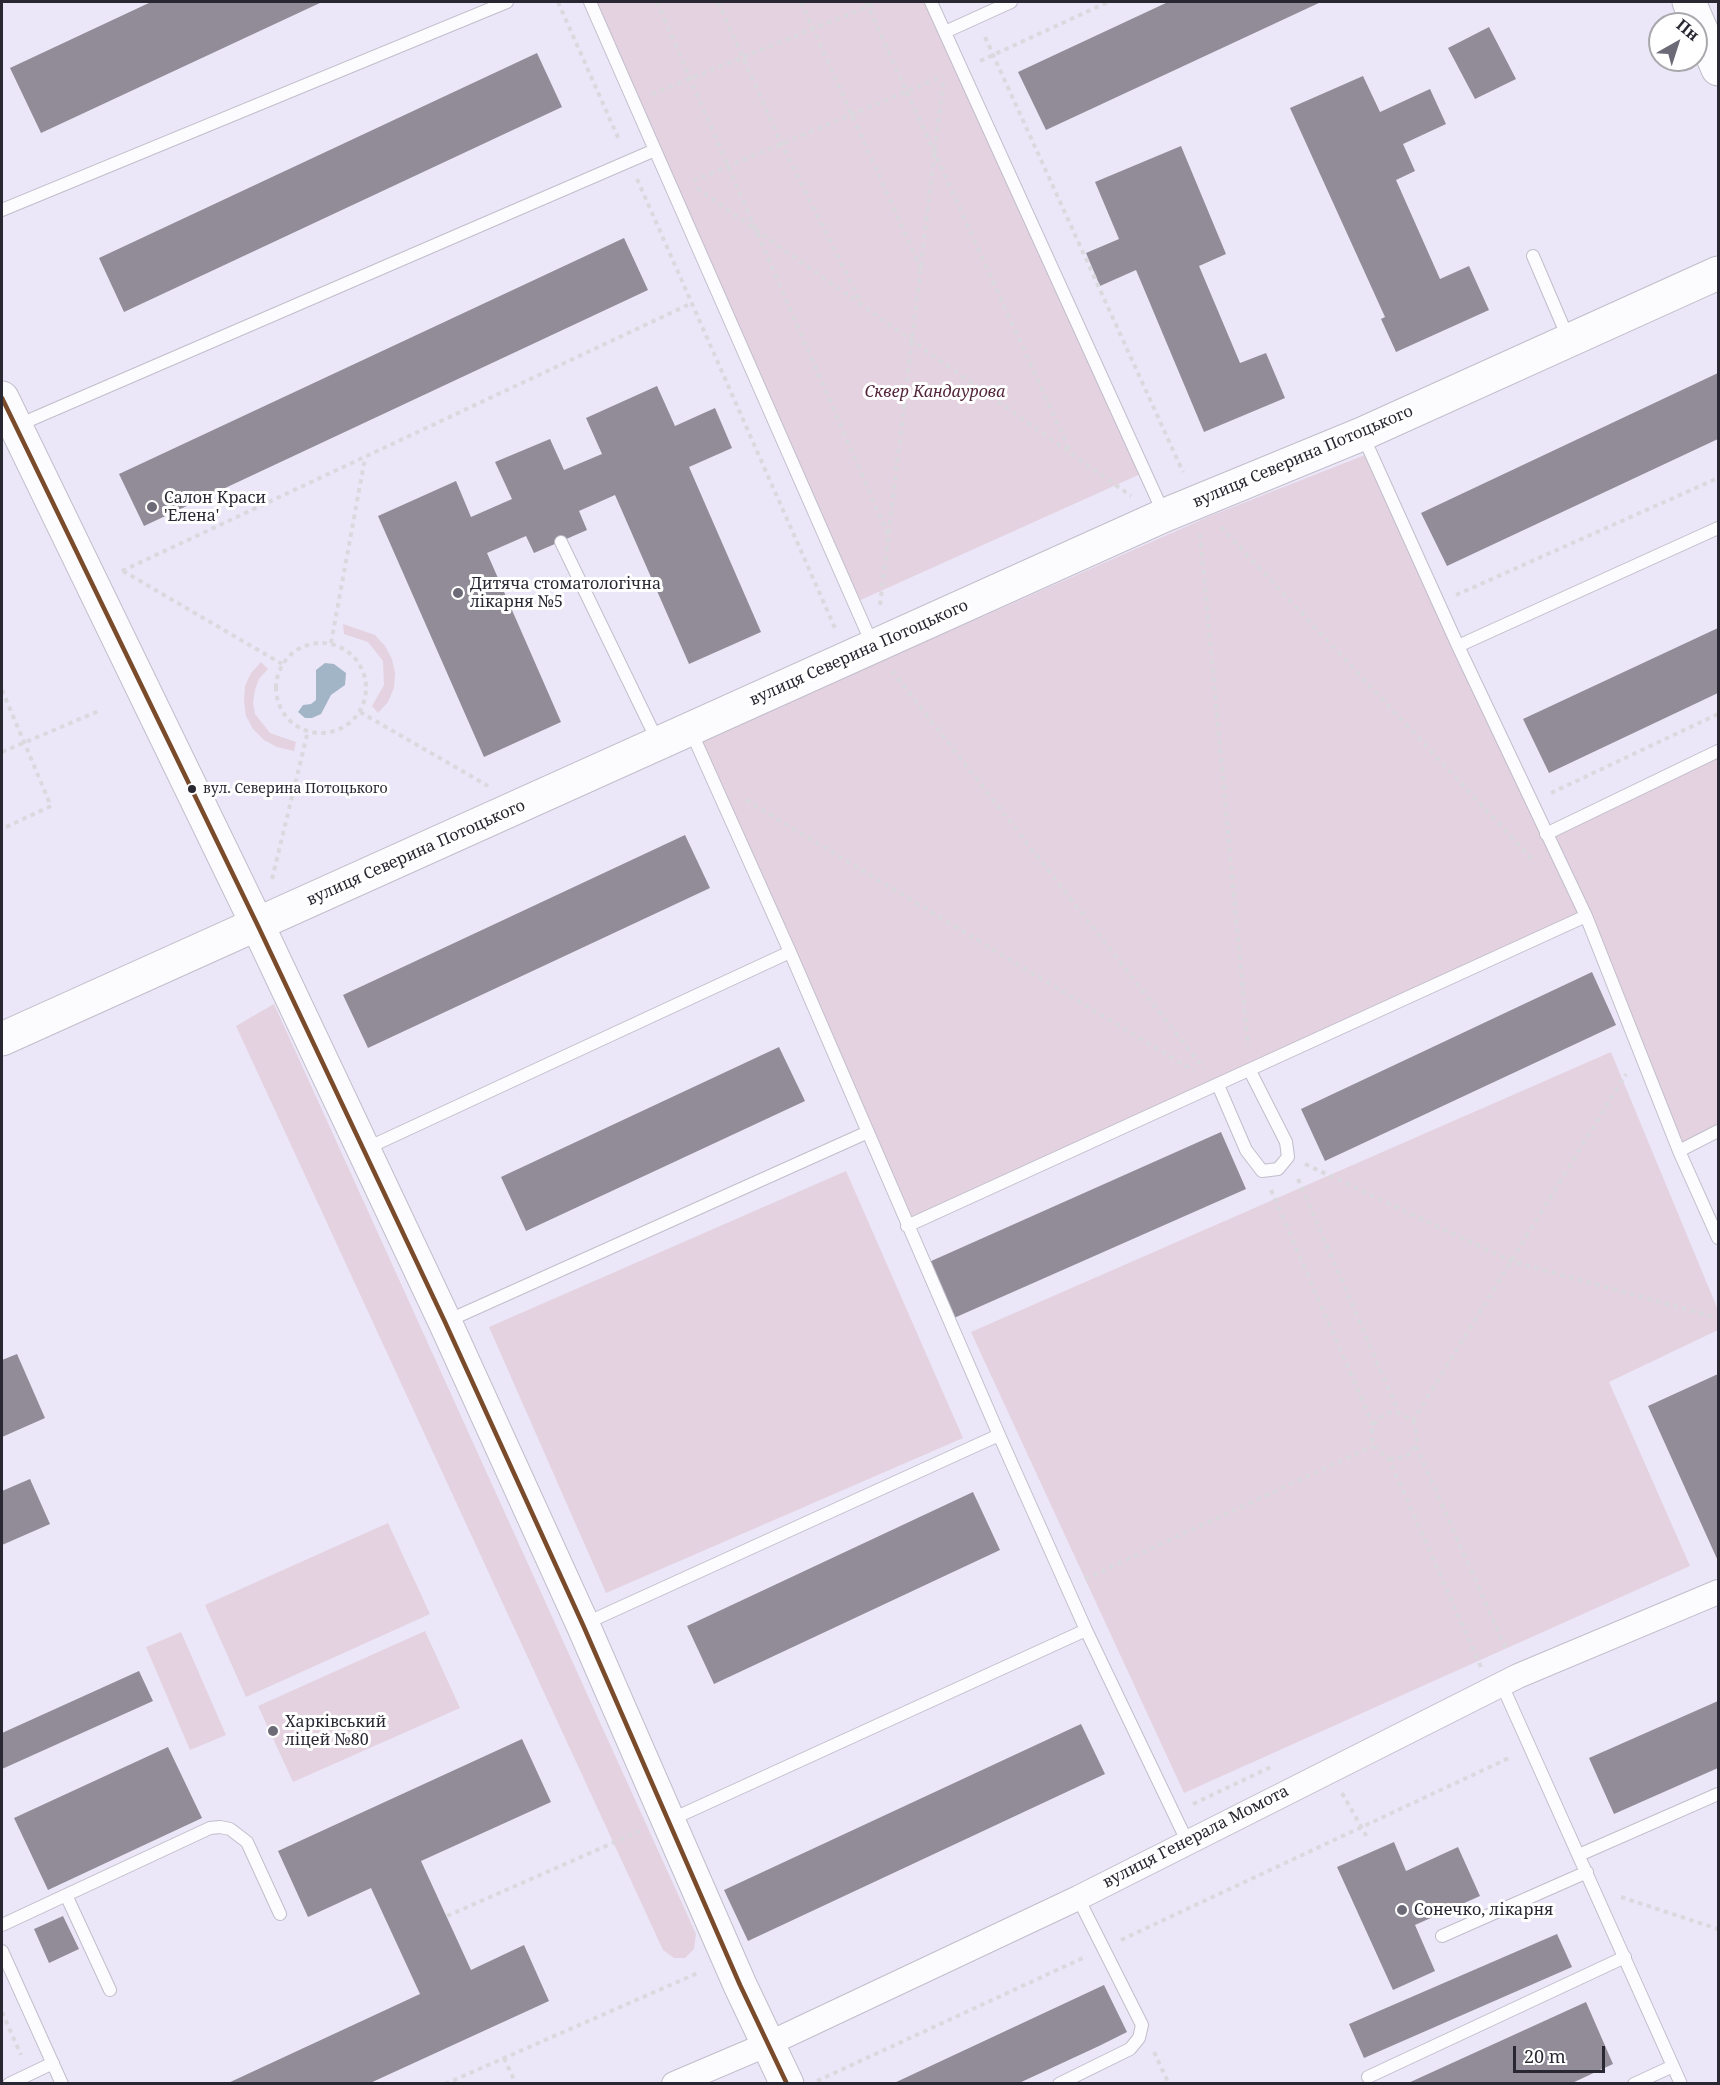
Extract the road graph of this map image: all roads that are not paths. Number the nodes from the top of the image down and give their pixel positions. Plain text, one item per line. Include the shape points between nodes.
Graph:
1 (507, 2) edge
2 (590, 2) edge
3 (931, 2) edge
4 (1011, 2) edge
5 (1689, 2) edge
6 (945, 33) junction
7 (1719, 69) edge
8 (655, 150) junction
9 (2, 210) edge
10 (1533, 256) dead end
11 (1719, 273) edge
12 (1569, 340) junction
13 (2, 398) edge
14 (15, 427) junction
15 (1362, 434) junction
16 (1151, 508) junction
17 (1719, 528) edge
18 (561, 542) dead end
19 (1458, 646) junction
20 (861, 652) junction
21 (690, 728) junction
22 (659, 743) junction
23 (1719, 750) edge
24 (1546, 834) junction
25 (1586, 916) junction
26 (258, 926) junction
27 (790, 952) junction
28 (2, 1039) edge
29 (1250, 1071) junction
30 (1218, 1085) junction
31 (1719, 1131) edge
32 (868, 1132) junction
33 (364, 1150) junction
34 (1679, 1151) junction
35 (907, 1226) junction
36 (1719, 1238) edge
37 (445, 1322) junction
38 (999, 1435) junction
39 (1719, 1592) edge
40 (583, 1625) junction
41 (1086, 1630) junction
42 (1504, 1684) junction
43 (1719, 1794) edge
44 (657, 1824) junction
45 (1187, 1841) junction
46 (1579, 1855) junction
47 (1587, 1872) junction
48 (66, 1895) junction
49 (1078, 1898) junction
50 (280, 1914) dead end
51 (2, 1925) edge
52 (1442, 1936) dead end
53 (2, 1951) edge
54 (1625, 1957) junction
55 (110, 1990) dead end
56 (768, 2044) junction
57 (53, 2063) junction
58 (1673, 2066) junction
59 (1368, 2077) dead end
60 (9, 2084) edge
61 (62, 2084) edge
62 (674, 2084) edge
63 (787, 2084) edge
64 (1059, 2084) edge
65 (1634, 2084) edge
66 (1682, 2084) edge

1 - 9 lane
2 - 8 lane
3 - 6 lane
4 - 6 lane
5 - 7 street
6 - 16 lane
8 - 14 lane
8 - 20 lane via 717,292
10 - 12 lane
11 - 12 street, вулиця Северина Потоцького
12 - 15 street, вулиця Северина Потоцького
13 - 14 street
14 - 26 street
15 - 16 street, вулиця Северина Потоцького via 1197,501
15 - 19 lane
16 - 20 street, вулиця Северина Потоцького
17 - 19 lane
18 - 22 lane
19 - 24 lane
20 - 21 street, вулиця Северина Потоцького
21 - 22 street, вулиця Северина Потоцького
21 - 27 lane
22 - 26 street, вулиця Северина Потоцького
23 - 24 lane
24 - 25 lane
25 - 29 lane
25 - 34 lane
26 - 28 street, вулиця Северина Потоцького
26 - 33 street
27 - 32 lane
27 - 33 lane
29 - 30 lane
29 - 30 lane via 1286,1142 1288,1156 1278,1169 1262,1171 1246,1150
30 - 35 lane
31 - 34 lane
32 - 35 lane
32 - 37 lane
33 - 37 street
34 - 36 lane
35 - 38 lane
37 - 40 street
38 - 40 lane
38 - 41 lane
39 - 42 street, вулиця Генерала Момота
40 - 44 street
41 - 44 lane
41 - 45 lane
42 - 45 street, вулиця Генерала Момота
42 - 46 lane
43 - 46 lane
44 - 56 street
45 - 49 street, вулиця Генерала Момота
46 - 47 lane
47 - 52 lane
47 - 54 lane
48 - 50 lane via 210,1828 220,1827 230,1829 247,1842
48 - 51 lane
48 - 55 lane
49 - 56 street, вулиця Генерала Момота
49 - 64 lane via 1142,2025 1139,2038 1130,2049
53 - 57 lane
54 - 58 lane
54 - 59 lane
56 - 62 street, вулиця Генерала Момота
56 - 63 street
57 - 60 lane
57 - 61 lane
58 - 65 lane
58 - 66 lane

